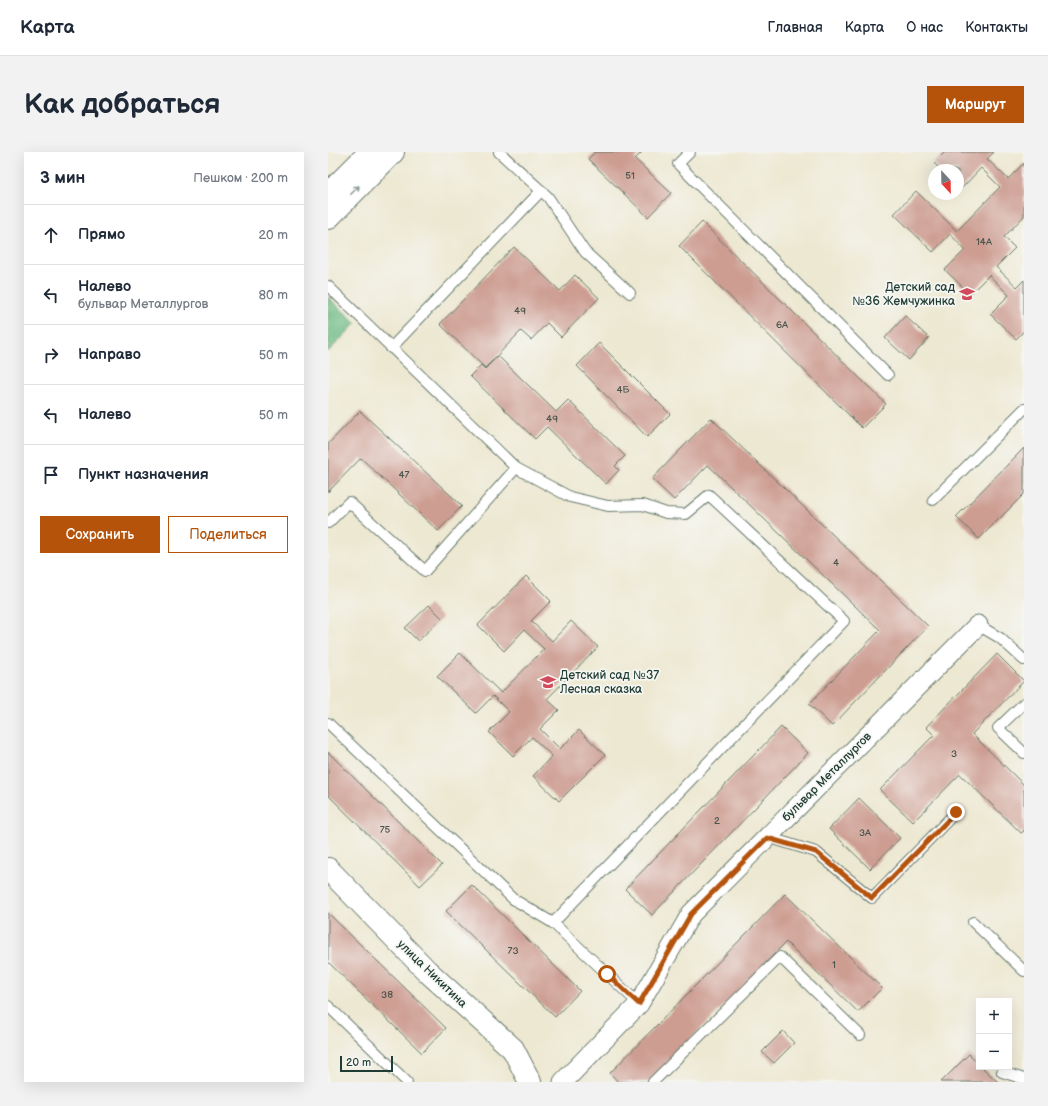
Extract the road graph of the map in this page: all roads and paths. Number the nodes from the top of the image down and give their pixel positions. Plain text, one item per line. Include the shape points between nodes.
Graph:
1 (370, 152) edge
2 (393, 152) edge
3 (499, 152) edge
4 (690, 152) edge
5 (541, 191) junction
6 (328, 194) edge
7 (328, 218) edge
8 (328, 286) edge
9 (630, 293) dead end
10 (391, 348) junction
11 (888, 375) dead end
12 (1024, 409) edge
13 (516, 468) junction
14 (933, 500) dead end
15 (328, 523) edge
16 (978, 626) joint
17 (1024, 660) edge
18 (1024, 703) edge
19 (328, 723) edge
20 (1024, 753) edge
21 (956, 812) dead end
22 (767, 838) junction
23 (328, 869) edge
24 (973, 922) dead end
25 (553, 923) junction
26 (1024, 971) edge
27 (639, 1004) junction
28 (328, 1006) edge
29 (860, 1035) dead end
30 (1002, 1072) dead end
31 (526, 1079) edge
32 (1024, 1079) edge
33 (407, 1082) edge
34 (564, 1082) edge
35 (653, 1082) edge

1 - 6 street
7 -> 2 street
3 - 5 lane
4 - 11 lane via 678,164
5 - 9 lane via 548,197 585,252
5 - 10 lane
8 - 10 lane
10 - 13 lane
12 - 14 lane
13 - 15 lane via 425,571 349,502
13 - 25 lane via 570,497 608,506 643,505 666,512 686,514 709,495 844,621
16 - 17 lane via 1000,638
16 - 22 street, бульвар Металлургов
18 - 20 lane via 998,728
19 - 25 lane via 513,899
21 - 22 lane via 872,898 816,852
22 - 27 street, бульвар Металлургов via 691,914
23 - 31 street, улица Никитина via 427,971 512,1049
24 - 26 lane
25 - 27 lane
27 - 34 street, бульвар Металлургов
28 - 33 lane
29 - 35 lane via 780,957
30 - 32 lane

